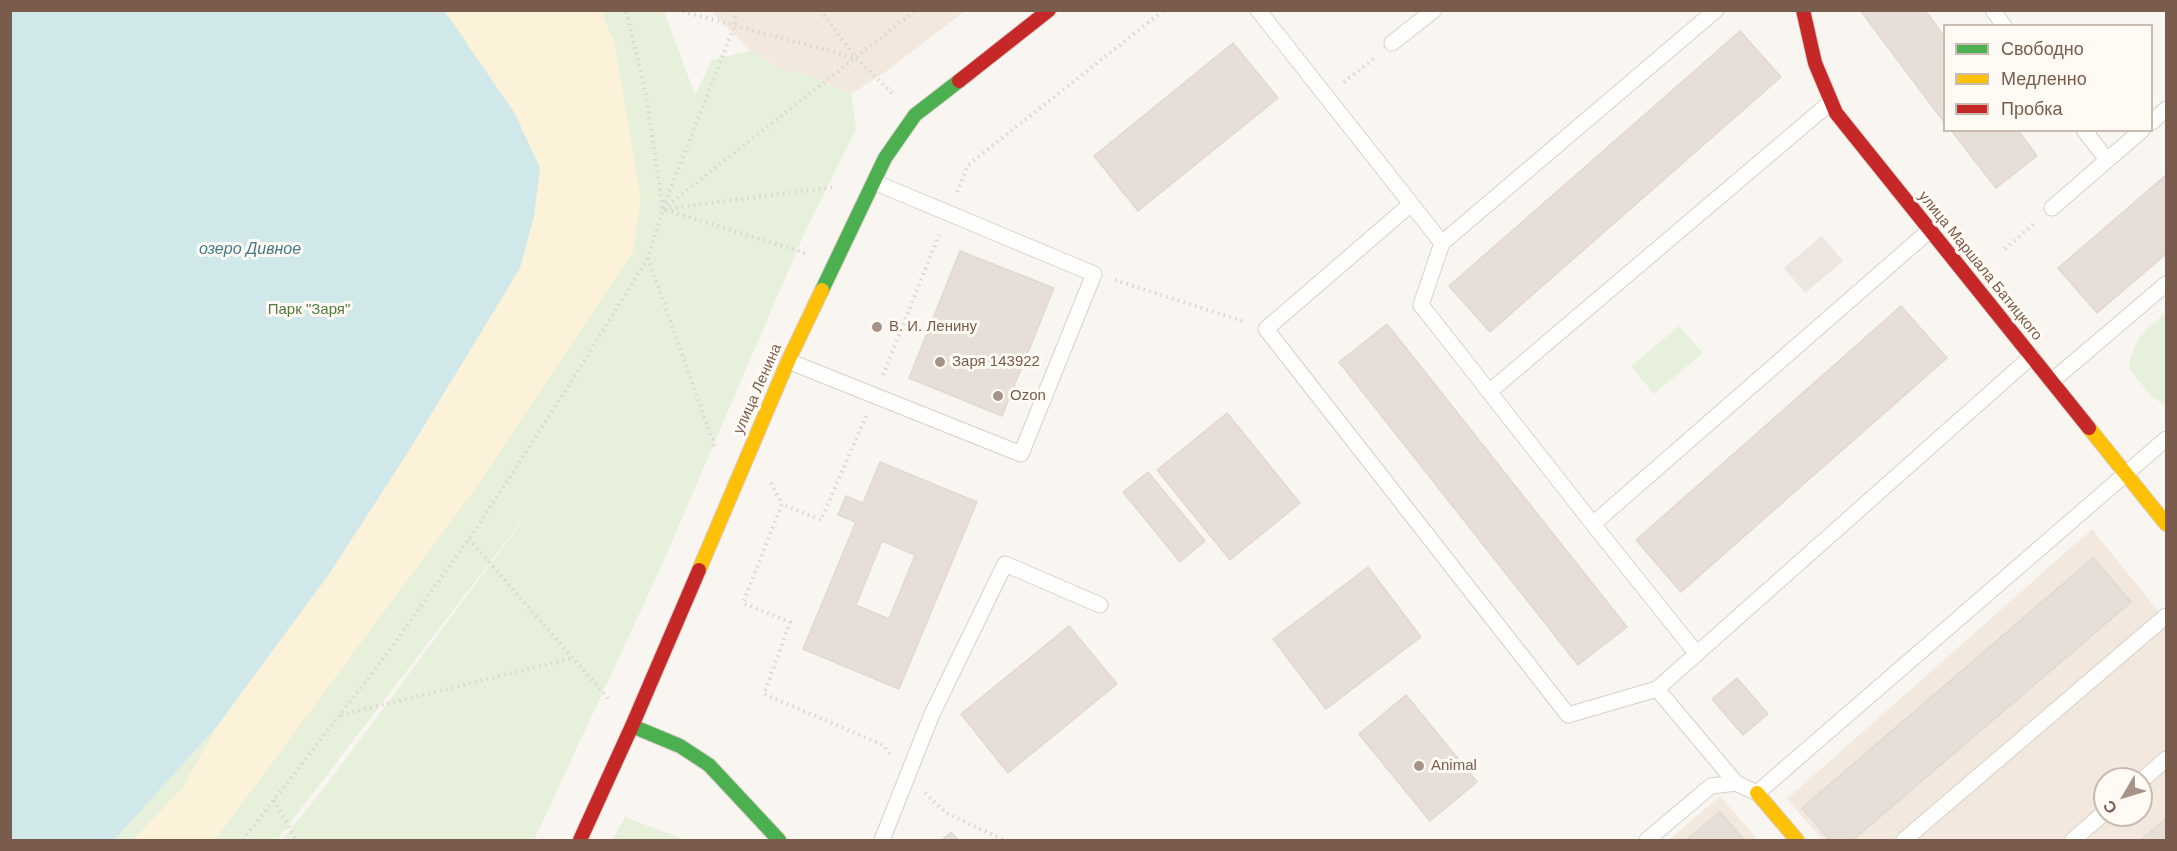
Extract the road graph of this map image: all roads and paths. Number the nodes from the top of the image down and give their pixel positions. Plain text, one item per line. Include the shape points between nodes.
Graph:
1 (626, 10) edge
2 (677, 10) edge
3 (736, 10) edge
4 (820, 10) edge
5 (916, 10) edge
6 (1049, 10) edge
7 (1164, 10) edge
8 (1258, 10) edge
9 (1434, 10) edge
10 (1716, 10) edge
11 (1803, 10) edge
12 (1993, 10) edge
13 (2003, 24) edge
14 (734, 27) junction
15 (1392, 43) joint
16 (856, 58) junction
17 (1326, 97) junction
18 (1831, 102) junction
19 (2166, 109) edge
20 (915, 115) junction
21 (2153, 120) edge
22 (2086, 132) edge
23 (2140, 132) edge
24 (2107, 160) junction
25 (874, 182) junction
26 (1411, 204) junction
27 (2052, 208) joint
28 (663, 209) junction
29 (949, 213) junction
30 (1930, 230) junction
31 (1442, 243) junction
32 (2005, 249) dead end
33 (648, 258) junction
34 (835, 262) junction
35 (1094, 274) junction
36 (2166, 284) edge
37 (1266, 329) junction
38 (2032, 356) junction
39 (788, 361) junction
40 (2052, 381) junction
41 (1489, 392) junction
42 (875, 395) junction
43 (2166, 439) edge
44 (717, 453) dead end
45 (2127, 474) junction
46 (767, 477) dead end
47 (782, 504) junction
48 (1593, 524) junction
49 (2166, 524) edge
50 (469, 538) junction
51 (1100, 605) dead end
52 (2166, 616) edge
53 (1697, 654) junction
54 (573, 658) junction
55 (1657, 689) junction
56 (339, 716) junction
57 (632, 726) junction
58 (2166, 759) edge
59 (2153, 770) edge
60 (908, 777) junction
61 (1736, 783) junction
62 (1757, 793) junction
63 (274, 800) junction
64 (2093, 822) edge
65 (243, 840) edge
66 (296, 840) edge
67 (580, 840) edge
68 (779, 840) edge
69 (882, 840) edge
70 (1004, 840) edge
71 (1647, 840) edge
72 (1797, 840) edge
73 (1904, 840) edge
74 (2073, 840) edge

1 - 28 path via 646,95
2 - 14 path
3 - 14 path
4 - 16 path
5 - 16 path
6 - 20 street, улица Ленина
7 - 29 path via 968,165
8 - 17 lane
9 - 15 lane
10 - 31 lane
11 - 18 street, улица Маршала Батицкого via 1815,63
12 - 13 lane
14 - 16 path
14 - 28 path
15 - 17 path
16 - 20 path
16 - 28 path
17 - 26 lane
18 - 30 street, улица Маршала Батицкого
18 - 41 lane
19 - 21 lane
20 - 25 street, улица Ленина via 885,158
22 - 24 lane
23 - 24 lane
24 - 27 lane
25 - 28 path
25 - 29 lane
25 - 34 street, улица Ленина
26 - 31 lane
26 - 37 lane
27 - 32 path
28 - 33 path
28 - 34 path
29 - 35 lane
29 - 42 path
30 - 38 street, улица Маршала Батицкого
30 - 48 lane
31 - 41 lane via 1421,305
33 - 44 path
33 - 50 path
34 - 39 street, улица Ленина
35 - 37 path
35 - 42 lane via 1021,454
36 - 40 lane
37 - 55 lane via 1568,715
38 - 40 street, улица Маршала Батицкого
38 - 53 lane
39 - 42 lane
39 - 57 street, улица Ленина
40 - 45 street, улица Маршала Батицкого
41 - 48 lane
42 - 47 path via 820,519
43 - 45 lane
45 - 49 street, улица Маршала Батицкого
45 - 62 lane
46 - 47 path
47 - 60 path via 743,603 790,622 765,694 883,745
48 - 53 lane
50 - 54 path
50 - 56 path
51 - 60 lane via 1005,564 932,714
52 - 73 lane
53 - 55 lane
54 - 56 path
54 - 57 path
55 - 61 lane
56 - 63 path
57 - 67 street, улица Ленина
57 - 68 street via 680,746 709,765
58 - 59 lane
60 - 69 lane
60 - 70 path via 946,813
61 - 62 lane
61 - 71 lane via 1712,786
62 - 72 street
63 - 65 path
63 - 66 path
64 - 74 lane

